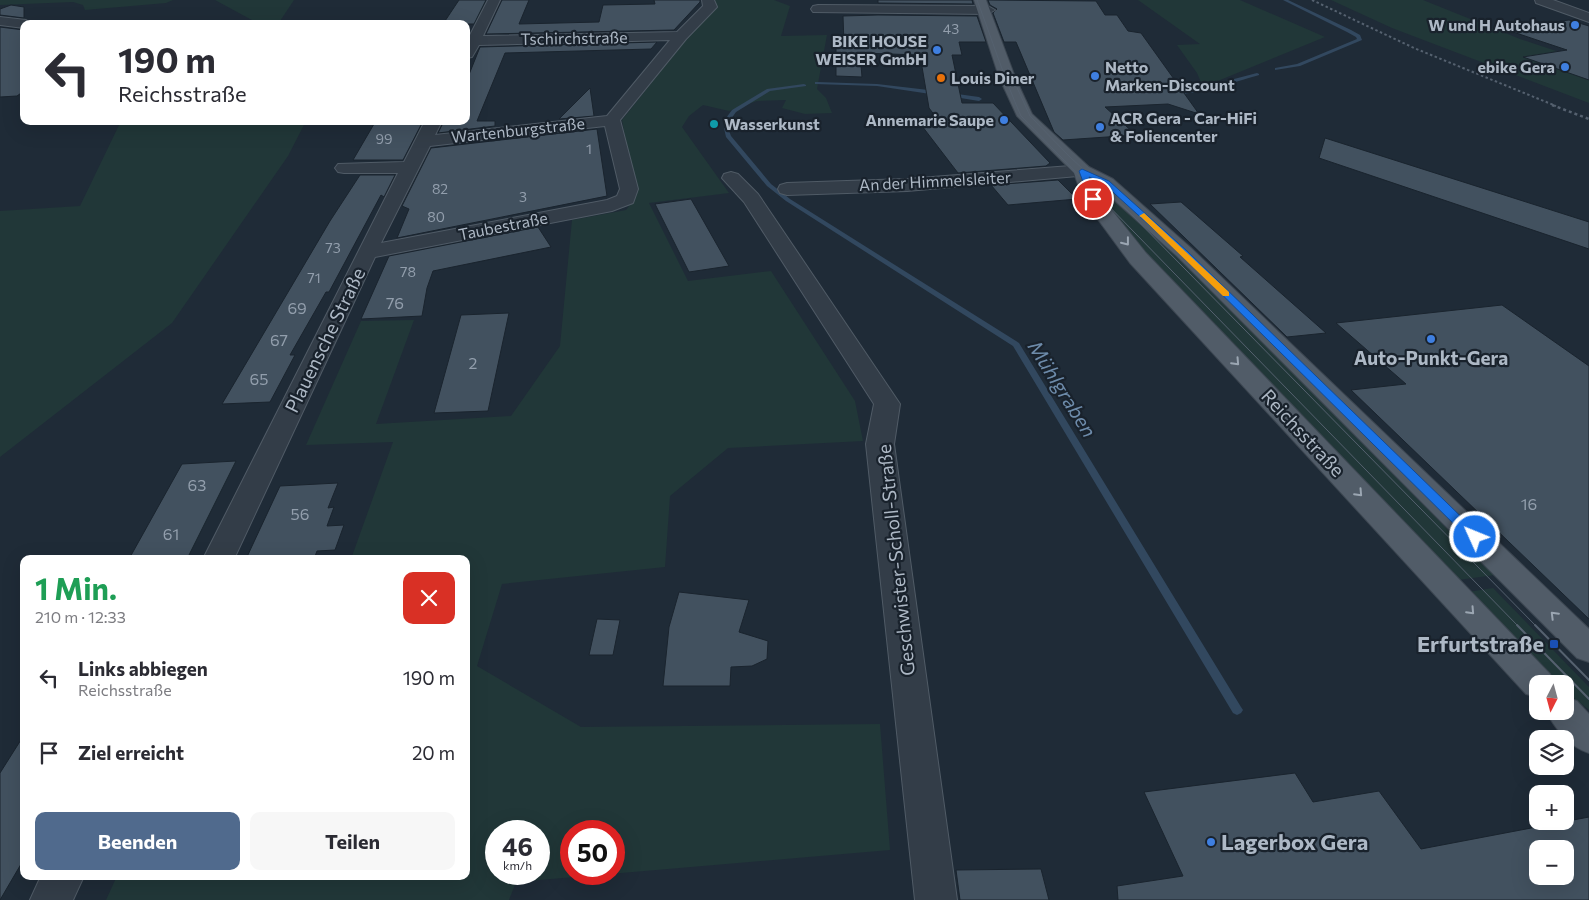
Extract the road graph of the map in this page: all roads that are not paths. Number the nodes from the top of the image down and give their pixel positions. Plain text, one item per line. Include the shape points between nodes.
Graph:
1 (494, 0) edge
2 (708, 0) edge
3 (1541, 0) edge
4 (984, 7) edge
5 (818, 9) dead end
6 (1589, 18) edge
7 (0, 21) edge
8 (20, 23) edge
9 (681, 36) junction
10 (470, 41) edge
11 (612, 120) junction
12 (432, 125) edge
13 (424, 141) junction
14 (409, 167) junction
15 (344, 168) dead end
16 (1082, 171) junction
17 (731, 178) dead end
18 (787, 189) dead end
19 (368, 252) junction
20 (220, 555) edge
21 (1589, 650) edge
22 (1530, 675) edge
23 (1572, 720) edge
24 (1589, 738) edge
25 (61, 880) edge
26 (51, 900) edge
27 (936, 900) edge

1 - 10 street
2 - 9 street via 710,7
3 - 6 street
4 - 5 street
4 - 16 main road, Reichsstraße via 1010,84 1026,116
7 - 8 street
9 - 10 street, Tschirchstraße
9 - 11 street
11 - 13 street, Wartenburgstraße
11 - 19 street, Taubestraße via 629,189 626,199 612,205
12 - 13 street, Plauensche Straße
13 - 14 street, Plauensche Straße
14 - 15 street
14 - 19 street, Plauensche Straße
16 - 18 street, An der Himmelsleiter via 907,185
21 -> 16 main road, Reichsstraße via 1184,252 1106,183
16 -> 22 main road, Reichsstraße via 1093,199 1138,258
17 - 27 street, Geschwister-Scholl-Straße via 751,198 887,404 880,444
19 - 20 street, Plauensche Straße
23 - 24 main road
25 - 26 street

